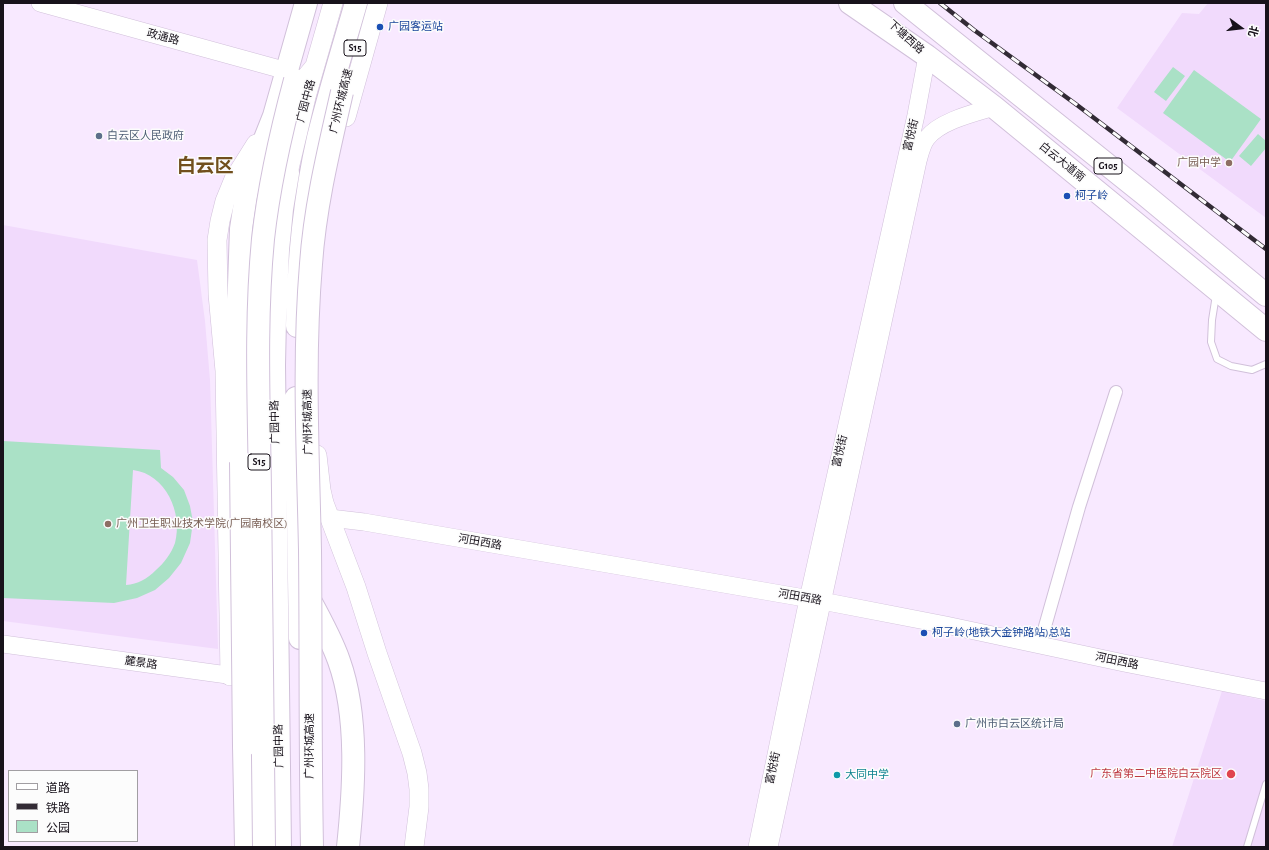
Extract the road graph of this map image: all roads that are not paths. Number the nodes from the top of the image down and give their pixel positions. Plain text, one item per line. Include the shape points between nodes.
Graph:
1 (40, 3) edge
2 (306, 3) edge
3 (317, 3) edge
4 (333, 3) edge
5 (356, 3) edge
6 (367, 3) edge
7 (378, 3) edge
8 (850, 3) edge
9 (867, 3) edge
10 (888, 3) edge
11 (905, 3) edge
12 (949, 39) junction
13 (927, 56) junction
14 (315, 66) junction
15 (287, 70) junction
16 (994, 107) junction
17 (274, 116) junction
18 (318, 138) junction
19 (288, 173) junction
20 (330, 189) junction
21 (1217, 290) junction
22 (276, 294) junction
23 (1266, 295) edge
24 (1266, 330) edge
25 (1266, 364) edge
26 (1116, 392) dead end
27 (316, 394) junction
28 (296, 428) junction
29 (275, 451) junction
30 (251, 508) junction
31 (330, 518) junction
32 (299, 582) junction
33 (815, 600) junction
34 (3, 644) edge
35 (1040, 644) junction
36 (230, 676) junction
37 (254, 678) junction
38 (278, 678) junction
39 (1266, 690) edge
40 (793, 703) junction
41 (1266, 784) edge
42 (246, 847) edge
43 (257, 847) edge
44 (264, 847) edge
45 (280, 847) edge
46 (302, 847) edge
47 (312, 847) edge
48 (348, 847) edge
49 (414, 847) edge
50 (757, 847) edge
51 (769, 847) edge
52 (1247, 847) edge

1 - 15 street, 政通路
2 - 15 highway
3 - 44 highway, S15, bridge via 277,151 260,276
4 - 14 main road, 广园中路
5 - 18 highway, 广园中路
6 - 47 highway, 广州环城高速 / S15, bridge via 329,148 314,241 309,296 307,406
7 - 20 main road via 346,118
8 - 13 highway, 白云大道南
9 - 13 highway, 下塘西路 / G105
10 - 12 highway, 下塘西路 / G105
11 - 12 highway
12 - 23 highway, G105
13 - 16 highway, 白云大道南 / G105
13 - 33 street, 富悦街
14 - 17 main road
14 - 19 main road, 广园中路
15 - 17 highway
16 - 21 highway, 白云大道南 / G105
16 - 33 street, 富悦街 via 963,116 933,131 921,150
17 - 19 highway
17 - 36 main road via 234,179 225,200 217,240 218,294 225,371
17 - 42 highway, bridge via 251,174 241,229 238,314
18 - 20 main road
18 - 28 highway, 广园中路 via 306,204 299,271
19 - 22 highway, 广园中路 via 282,209
20 - 27 main road via 319,284
21 - 24 highway, 白云大道南 / G105
21 - 25 lane via 1211,342 1217,359 1230,366 1252,370
22 - 29 highway, 广园中路
22 - 30 main road via 264,325 254,373
26 - 35 street via 1079,507
27 - 28 main road
27 - 31 main road via 320,490
28 - 32 highway, 广园中路
29 - 30 main road
29 - 38 highway, 广园中路
30 - 37 main road
31 - 32 main road
31 - 33 street, 河田西路 via 372,523
31 - 49 main road via 412,753 419,789
32 - 46 highway, 广园中路
32 - 48 highway via 328,634 340,662 348,694 353,763
33 - 35 street, 河田西路
33 - 40 street, 富悦街
34 - 36 street, 麓景路
35 - 39 street, 河田西路
36 - 37 street, 麓景路
37 - 38 street, 麓景路
37 - 43 main road
38 - 45 highway, 广园中路
40 - 50 street, 富悦街
40 - 51 street, 富悦街
41 - 52 lane

